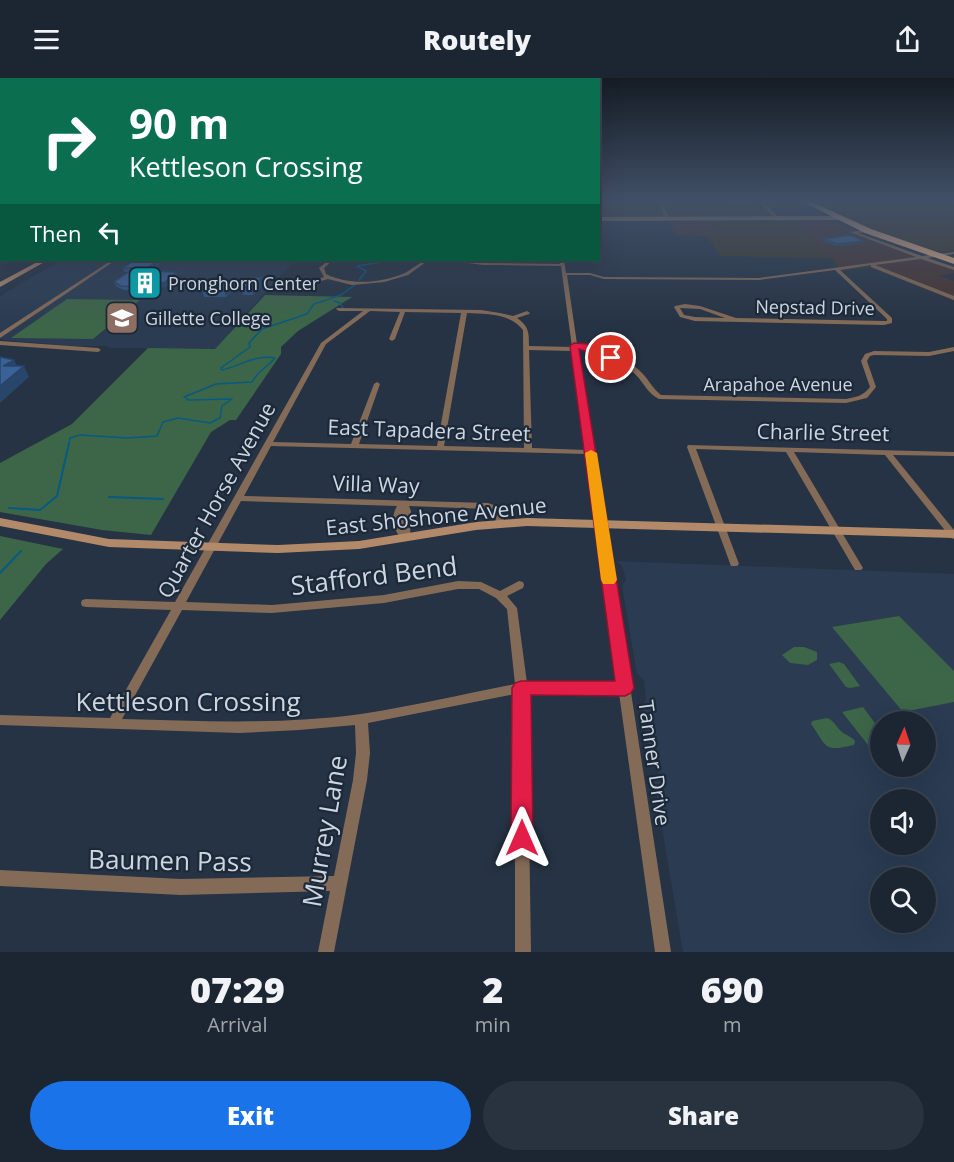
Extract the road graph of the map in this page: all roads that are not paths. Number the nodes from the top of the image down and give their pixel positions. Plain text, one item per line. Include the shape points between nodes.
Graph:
1 (882, 243) edge
2 (902, 243) edge
3 (954, 253) edge
4 (938, 255) junction
5 (922, 257) junction
6 (43, 261) edge
7 (112, 261) edge
8 (330, 261) edge
9 (425, 261) edge
10 (460, 261) edge
11 (954, 261) edge
12 (870, 265) junction
13 (563, 266) edge
14 (954, 269) edge
15 (837, 270) junction
16 (328, 277) junction
17 (384, 280) junction
18 (309, 284) dead end
19 (0, 285) edge
20 (390, 285) dead end
21 (954, 298) edge
22 (339, 309) dead end
23 (368, 310) junction
24 (403, 311) junction
25 (464, 312) junction
26 (527, 313) dead end
27 (513, 318) junction
28 (736, 320) junction
29 (0, 336) edge
30 (392, 339) dead end
31 (0, 343) edge
32 (527, 348) junction
33 (575, 348) junction
34 (954, 349) edge
35 (98, 350) dead end
36 (376, 384) dead end
37 (268, 444) junction
38 (354, 446) junction
39 (440, 448) junction
40 (788, 449) junction
41 (528, 451) junction
42 (590, 452) junction
43 (888, 452) junction
44 (954, 453) edge
45 (238, 498) junction
46 (404, 503) junction
47 (0, 522) edge
48 (601, 523) junction
49 (501, 524) junction
50 (720, 526) junction
51 (835, 530) junction
52 (954, 534) edge
53 (405, 538) junction
54 (211, 547) junction
55 (734, 564) dead end
56 (858, 568) dead end
57 (519, 585) dead end
58 (501, 595) junction
59 (86, 603) dead end
60 (178, 606) junction
61 (521, 688) junction
62 (625, 688) junction
63 (361, 718) junction
64 (0, 720) edge
65 (113, 724) junction
66 (0, 878) edge
67 (340, 883) junction
68 (326, 952) edge
69 (523, 952) edge
70 (663, 952) edge

1 - 5 street
2 - 4 highway
3 - 4 street
4 - 5 street
4 - 11 highway
5 - 12 street
5 - 14 street
6 - 19 street
7 - 29 street
8 - 16 street via 321,268
9 - 17 street via 405,274
10 - 13 street
12 - 15 street
12 - 21 street
13 - 15 street via 604,278 759,279
13 - 33 street, Tanner Drive
15 - 28 street, Nepstad Drive via 890,322
16 - 17 street via 352,282
16 - 18 street
17 - 20 street
22 - 23 street
23 - 24 street
23 - 37 street, Quarter Horse Avenue via 324,343
24 - 25 street
24 - 30 street
25 - 27 street
25 - 39 street
26 - 27 street
27 - 32 street via 526,330
28 - 28 street, Nepstad Drive via 689,318 682,316 677,307 703,307
31 - 35 street
32 - 33 street
32 - 41 street
33 - 34 street, Arapahoe Avenue via 591,349 624,364 639,373 659,397 846,401 868,396 873,387 864,362 867,355 929,354
33 - 42 street, Tanner Drive
36 - 38 street
37 - 38 street, East Tapadera Street
37 - 45 street, Quarter Horse Avenue
38 - 39 street, East Tapadera Street
39 - 41 street, East Tapadera Street
40 - 43 street, Charlie Street
40 - 50 street, Charlie Street via 691,447
40 - 51 street
41 - 42 street, East Tapadera Street
42 - 48 street, Tanner Drive
43 - 44 street, Charlie Street
43 - 52 street
45 - 46 street, Villa Way
45 - 54 street, Quarter Horse Avenue
46 - 49 street, Villa Way via 488,506 496,509
46 - 53 street via 396,518 397,528
47 - 54 street, East Shoshone Avenue via 109,543
48 - 49 street, East Shoshone Avenue
48 - 50 street, East Shoshone Avenue
48 - 62 street, Tanner Drive
49 - 53 street, East Shoshone Avenue
50 - 51 street, East Shoshone Avenue
50 - 55 street
51 - 52 street, East Shoshone Avenue
51 - 56 street
53 - 54 street, East Shoshone Avenue via 317,548
54 - 60 street, Quarter Horse Avenue
57 - 58 street
58 - 60 street, Stafford Bend via 481,586 458,585 330,606
58 - 61 street via 512,608
59 - 60 street, Stafford Bend
60 - 65 street, Quarter Horse Avenue
61 - 62 street, Kettleson Crossing
61 - 63 street, Kettleson Crossing
61 - 69 street
62 - 70 street, Tanner Drive
63 - 65 street, Kettleson Crossing via 239,728
63 - 67 street, Murrey Lane via 360,780
64 - 65 street, Kettleson Crossing
66 - 67 street, Baumen Pass via 181,887
67 - 68 street, Murrey Lane

